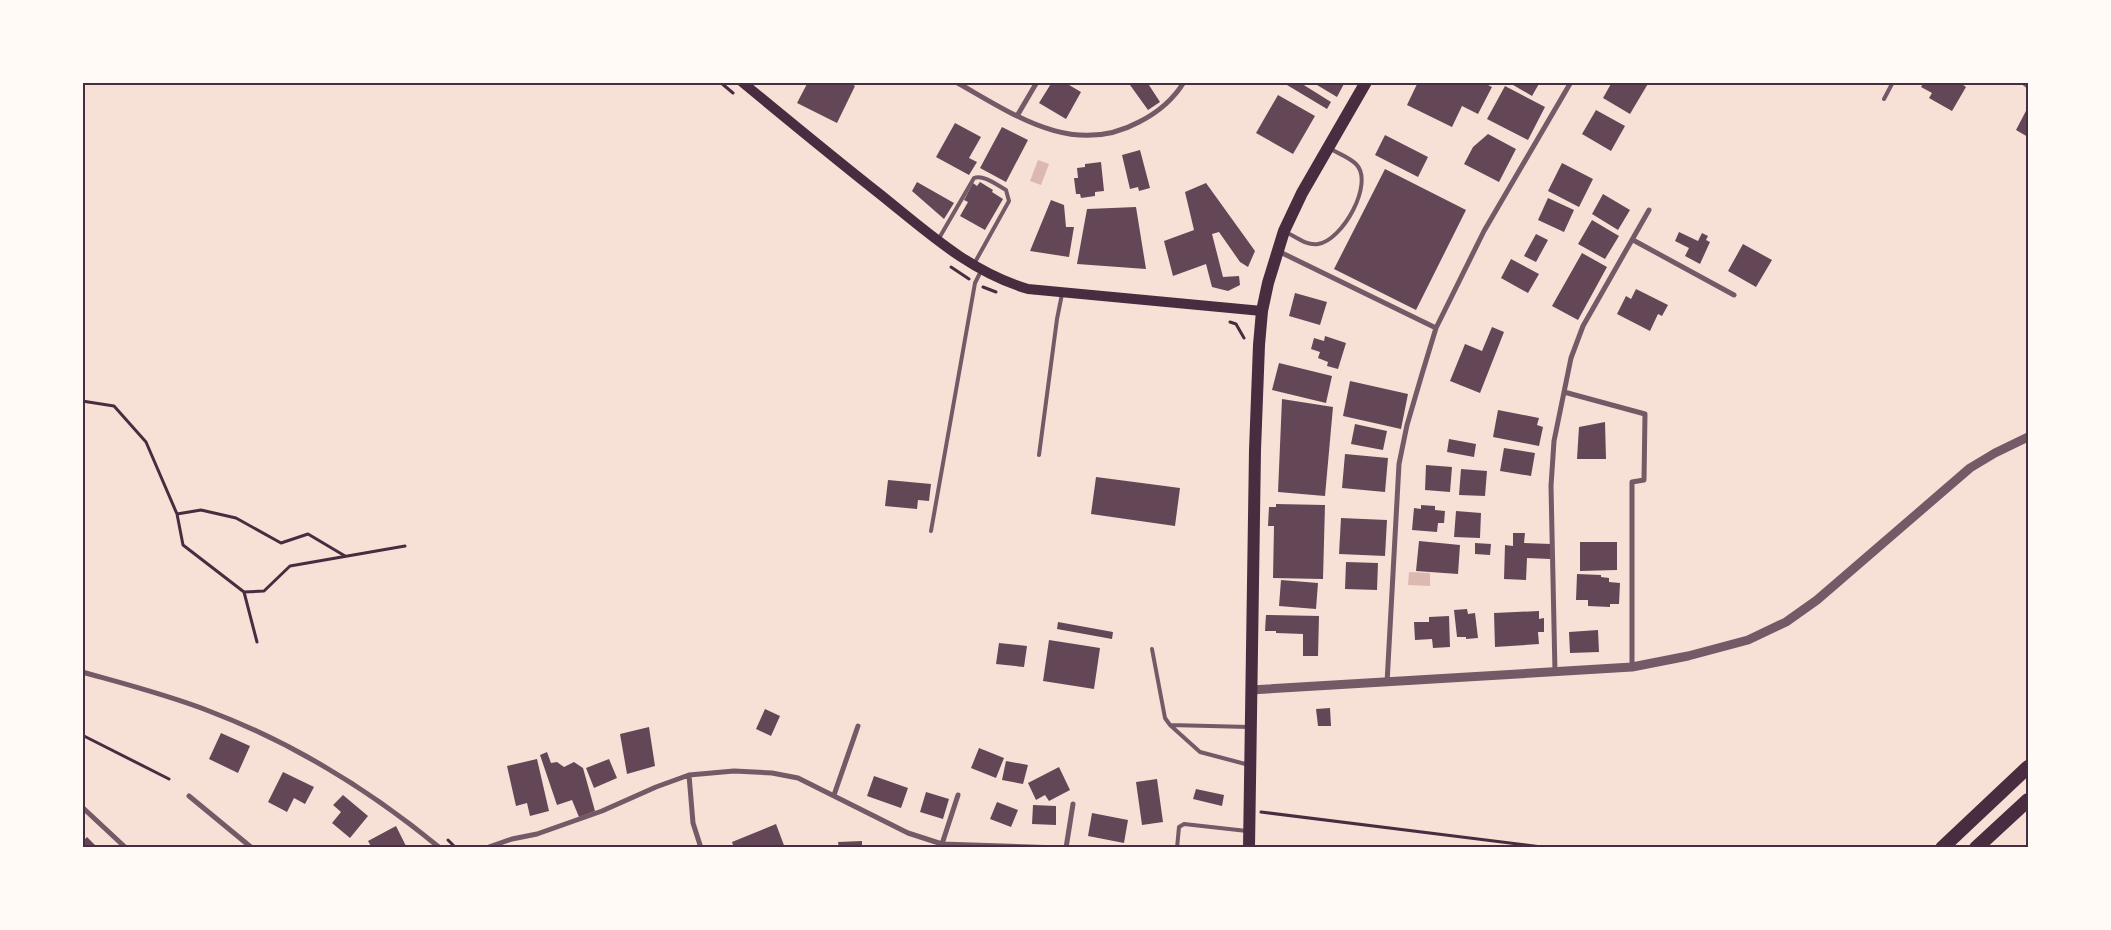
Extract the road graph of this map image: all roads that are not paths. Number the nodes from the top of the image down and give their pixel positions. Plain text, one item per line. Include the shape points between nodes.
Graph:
1 (742, 82) edge
2 (956, 82) edge
3 (1037, 82) edge
4 (1184, 82) edge
5 (1366, 82) edge
6 (1571, 82) edge
7 (1893, 82) edge
8 (2023, 82) edge
9 (2028, 86) edge
10 (1884, 99) dead end
11 (1017, 116) junction
12 (1328, 148) junction
13 (1649, 210) dead end
14 (1284, 231) junction
15 (1633, 240) junction
16 (938, 241) junction
17 (1277, 251) junction
18 (977, 268) junction
19 (1063, 292) junction
20 (1734, 294) dead end
21 (1262, 311) junction
22 (1436, 328) junction
23 (1564, 392) junction
24 (2028, 437) edge
25 (1039, 455) dead end
26 (931, 531) dead end
27 (1152, 649) dead end
28 (1632, 667) junction
29 (82, 672) edge
30 (1555, 672) junction
31 (1387, 683) junction
32 (1251, 690) junction
33 (1170, 725) junction
34 (858, 726) dead end
35 (1251, 726) junction
36 (1251, 766) junction
37 (2028, 767) edge
38 (689, 775) junction
39 (834, 795) junction
40 (958, 795) dead end
41 (189, 796) dead end
42 (2028, 800) edge
43 (1073, 804) dead end
44 (82, 807) edge
45 (1249, 832) junction
46 (942, 844) junction
47 (1059, 847) edge
48 (126, 848) edge
49 (252, 848) edge
50 (440, 848) edge
51 (486, 848) edge
52 (701, 848) edge
53 (1066, 848) edge
54 (1177, 848) edge
55 (1249, 848) edge
56 (1942, 848) edge
57 (1976, 848) edge

1 - 16 main road
2 - 11 street
3 - 11 street
4 - 11 street via 1156,113 1134,126 1103,136 1048,131
5 - 12 main road
6 - 22 street via 1484,231
7 - 10 lane
8 - 9 street
12 - 14 main road
12 - 14 lane via 1356,164 1362,174 1354,208 1338,232 1319,244 1310,244
13 - 15 street
14 - 17 main road
15 - 20 street
15 - 23 street via 1583,326 1571,358
16 - 18 main road
16 - 18 lane via 974,178 983,177 1006,190 1009,201
17 - 21 main road
17 - 22 street
18 - 19 main road via 1028,289
18 - 26 lane
19 - 21 main road
19 - 25 lane via 1056,319
21 - 32 main road via 1258,345
22 - 31 street via 1407,425 1399,464
23 - 28 street via 1645,414 1644,480 1632,482
23 - 30 street via 1554,441 1551,486
24 - 28 street via 1970,468 1817,600 1786,622 1748,640
27 - 33 lane via 1165,718
28 - 30 street
29 - 50 street via 209,710 287,745 381,802
30 - 31 street
31 - 32 street
32 - 35 main road
33 - 35 lane
33 - 36 lane via 1200,752
34 - 39 street
35 - 36 main road
36 - 45 main road
37 - 56 highway
38 - 39 street via 734,771 772,773 798,778
38 - 51 street via 602,811
38 - 52 street via 692,823
39 - 46 street via 908,833
40 - 46 street
41 - 49 street
42 - 57 highway
43 - 53 street
44 - 48 street
45 - 54 lane via 1184,824 1179,827
45 - 55 main road
46 - 47 street

